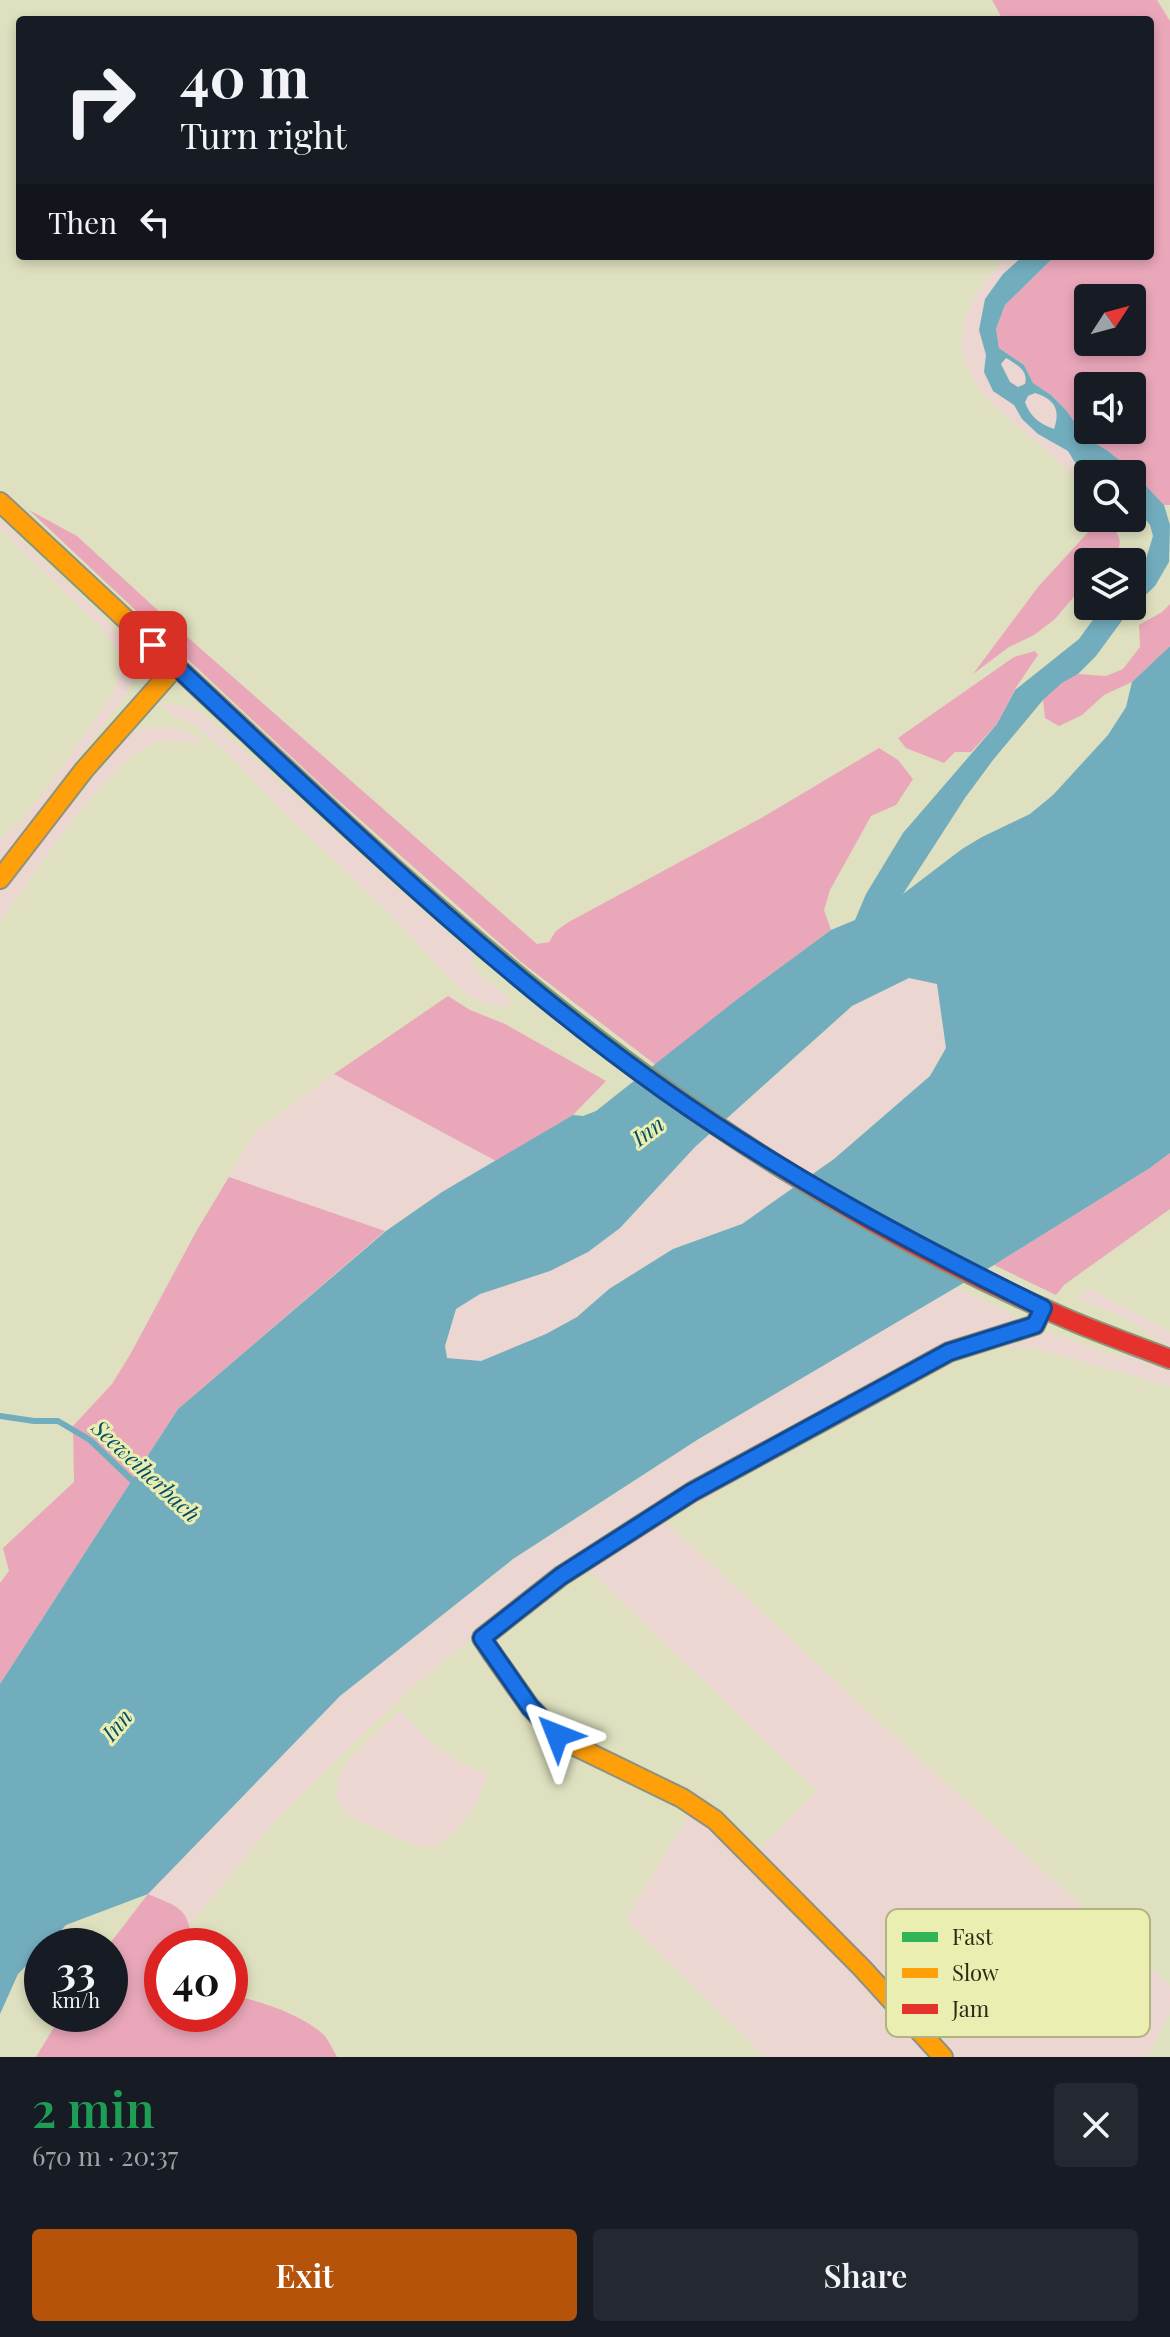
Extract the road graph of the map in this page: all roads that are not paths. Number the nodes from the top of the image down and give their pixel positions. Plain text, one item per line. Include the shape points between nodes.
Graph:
1 (0, 502) edge
2 (176, 666) junction
3 (0, 879) edge
4 (1043, 1308) junction
5 (1170, 1359) edge
6 (886, 1995) edge
7 (925, 2037) edge
8 (943, 2057) edge

1 - 2 street
2 - 3 street via 96,754
2 - 4 street via 415,890 645,1076 759,1153 933,1254
4 - 5 street
4 - 6 street via 1035,1325 949,1352 692,1492 561,1576 482,1638 530,1707 557,1735 715,1820
7 - 8 street

